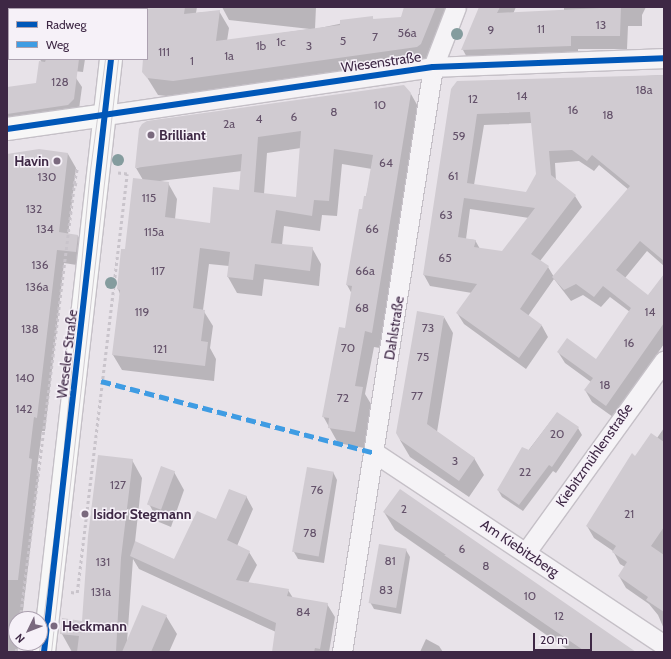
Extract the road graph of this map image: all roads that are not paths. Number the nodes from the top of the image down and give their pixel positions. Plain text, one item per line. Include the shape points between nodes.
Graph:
1 (456, 7) edge
2 (664, 58) edge
3 (111, 60) edge
4 (433, 67) junction
5 (105, 115) junction
6 (7, 129) edge
7 (664, 361) edge
8 (375, 453) junction
9 (526, 552) junction
10 (664, 645) edge
11 (44, 652) edge
12 (342, 652) edge

1 - 4 street, Dahlstraße
2 - 4 street, Wiesenstraße
3 - 5 main road, Weseler Straße
4 - 5 street, Wiesenstraße
4 - 8 street, Dahlstraße
5 - 6 main road
5 - 11 main road, Weseler Straße
7 - 9 street, Kiebitzmühlenstraße
8 - 9 street, Am Kiebitzberg
8 - 12 street, Dahlstraße
9 - 10 street, Am Kiebitzberg

